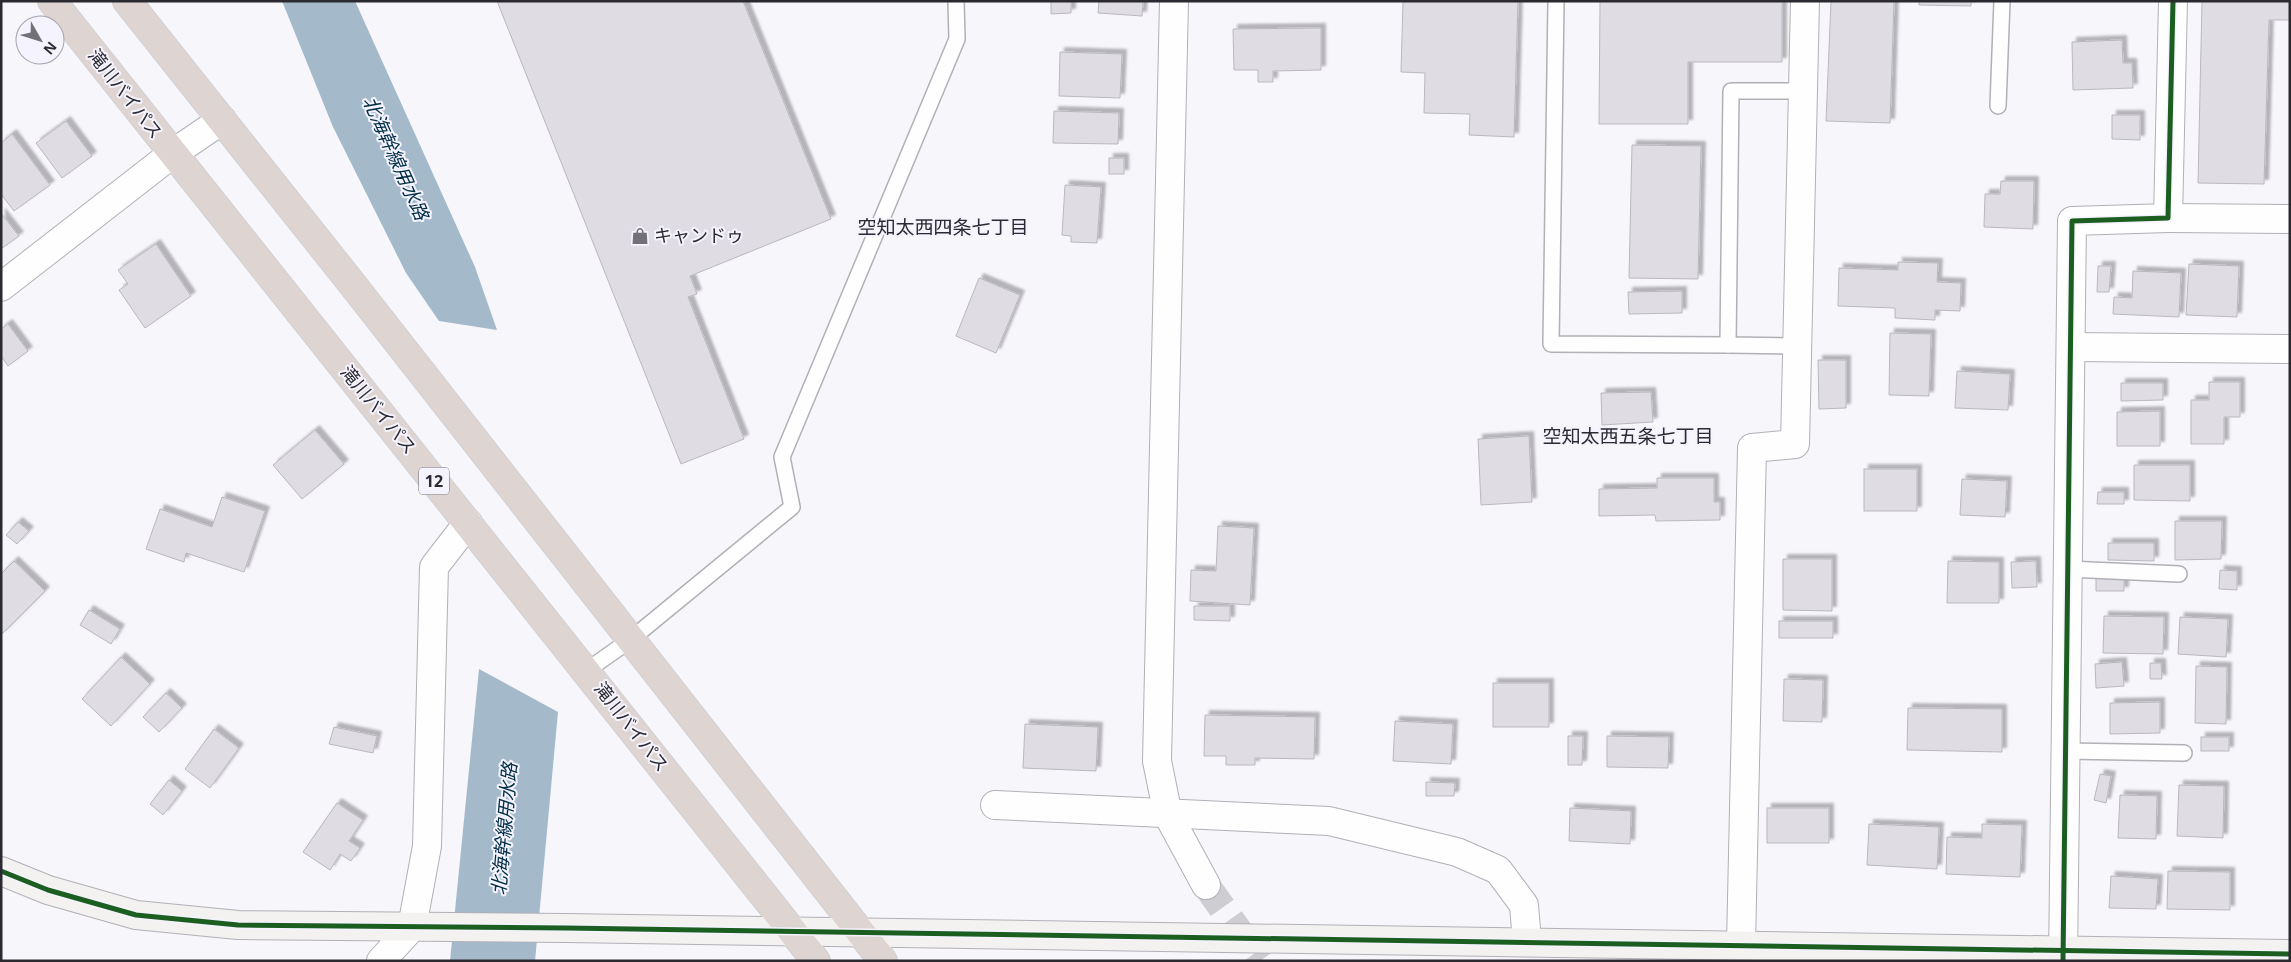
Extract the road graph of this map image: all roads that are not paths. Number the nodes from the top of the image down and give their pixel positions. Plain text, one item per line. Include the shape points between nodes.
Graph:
1 (52, 1) edge
2 (127, 1) edge
3 (956, 1) edge
4 (1174, 1) edge
5 (1556, 1) edge
6 (1805, 1) edge
7 (2002, 1) edge
8 (2173, 1) edge
9 (1803, 91) junction
10 (1998, 106) dead end
11 (222, 120) junction
12 (172, 154) junction
13 (2168, 218) junction
14 (2290, 219) edge
15 (1, 287) edge
16 (1728, 345) junction
17 (1797, 346) junction
18 (2071, 347) junction
19 (2290, 349) edge
20 (468, 523) junction
21 (2068, 569) junction
22 (2179, 574) dead end
23 (630, 640) junction
24 (586, 671) junction
25 (2066, 751) junction
26 (2184, 753) dead end
27 (995, 805) dead end
28 (1168, 815) junction
29 (1, 871) edge
30 (1206, 885) tunnel mouth
31 (412, 927) junction
32 (860, 932) junction
33 (794, 933) junction
34 (1527, 942) junction
35 (1741, 944) junction
36 (2290, 954) edge
37 (2063, 956) edge
38 (381, 961) edge
39 (816, 961) edge
40 (883, 961) edge

1 - 12 highway, 滝川バイパス / 12
2 - 11 highway
3 - 23 lane via 957,39 782,457 792,507
4 - 28 street via 1157,761
5 - 16 lane via 1551,344
6 - 9 street
7 - 10 lane
8 - 13 street
9 - 16 lane via 1731,90
9 - 17 street
11 - 12 street
11 - 23 highway
12 - 15 street
12 - 20 highway, 滝川バイパス / 12
13 - 14 street
13 - 18 street via 2072,221
16 - 17 lane
17 - 35 street via 1794,444 1752,448
18 - 19 street
18 - 21 street
20 - 24 highway, 滝川バイパス / 12
20 - 31 street via 434,567 427,846
21 - 22 lane
21 - 25 street
23 - 24 lane
23 - 32 highway
24 - 33 highway, 滝川バイパス / 12
25 - 26 lane
25 - 37 street
27 - 28 street
28 - 30 street
28 - 34 street via 1329,821 1457,852 1498,870 1524,905
29 - 31 street via 48,890 136,915 238,925
31 - 33 street
31 - 38 street
32 - 33 street
32 - 34 street
32 - 40 highway
33 - 39 highway, 滝川バイパス / 12
34 - 35 street
35 - 37 street
36 - 37 street

